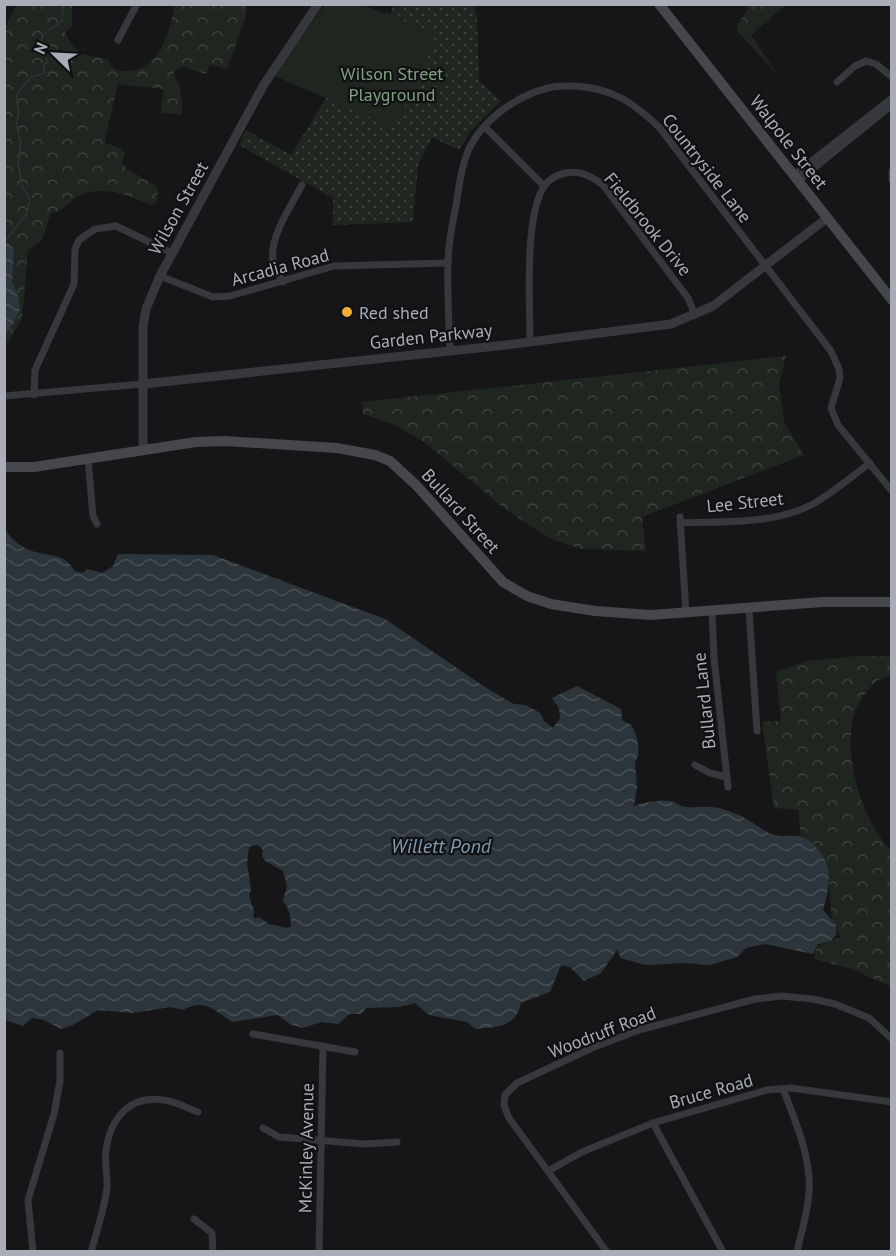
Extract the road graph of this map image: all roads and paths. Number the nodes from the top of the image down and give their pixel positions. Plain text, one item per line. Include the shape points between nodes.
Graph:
1 (137, 4) edge
2 (318, 4) edge
3 (659, 4) edge
4 (118, 40) dead end
5 (891, 77) edge
6 (837, 82) dead end
7 (891, 98) edge
8 (891, 105) edge
9 (484, 127) junction
10 (891, 171) edge
11 (796, 178) junction
12 (891, 180) edge
13 (302, 185) dead end
14 (544, 186) junction
15 (827, 218) junction
16 (172, 253) junction
17 (448, 263) junction
18 (765, 266) junction
19 (160, 276) junction
20 (283, 282) junction
21 (891, 300) edge
22 (695, 315) junction
23 (530, 340) junction
24 (450, 350) junction
25 (143, 384) junction
26 (34, 395) junction
27 (4, 396) edge
28 (143, 450) junction
29 (88, 459) junction
30 (870, 463) junction
31 (4, 467) edge
32 (891, 491) edge
33 (97, 524) dead end
34 (891, 602) edge
35 (749, 609) junction
36 (712, 612) junction
37 (686, 613) junction
38 (757, 731) dead end
39 (694, 765) dead end
40 (726, 777) junction
41 (728, 787) dead end
42 (253, 1034) dead end
43 (891, 1039) edge
44 (323, 1046) junction
45 (355, 1052) dead end
46 (60, 1053) dead end
47 (783, 1089) junction
48 (891, 1102) edge
49 (198, 1112) dead end
50 (653, 1123) junction
51 (263, 1128) dead end
52 (320, 1140) junction
53 (397, 1142) dead end
54 (548, 1171) junction
55 (194, 1219) dead end
56 (33, 1251) edge
57 (92, 1251) edge
58 (213, 1251) edge
59 (319, 1251) edge
60 (607, 1251) edge
61 (723, 1251) edge
62 (797, 1251) edge

1 - 4 street
2 - 16 street, Wilson Street via 263,86
3 - 11 main road, Walpole Street
5 - 6 street via 866,61
7 - 11 street
8 - 11 street
9 - 14 street
9 - 17 street, Countryside Lane via 468,152
9 - 18 street, Countryside Lane via 522,98 553,87 591,87 618,95 659,128
10 - 12 street
11 - 15 main road, Walpole Street
13 - 20 street via 273,250
14 - 22 street, Fieldbrook Drive via 558,176 577,172 603,185 688,298
14 - 23 street via 531,240
15 - 18 street, Garden Parkway
15 - 21 main road, Walpole Street
16 - 19 street, Wilson Street
16 - 26 street via 116,226 95,229 79,240 74,284 35,370
17 - 20 street, Arcadia Road via 334,266
17 - 24 street, Countryside Lane
18 - 22 street, Garden Parkway via 722,300
18 - 30 street, Countryside Lane via 836,359 840,378 832,402 833,416
19 - 20 street, Arcadia Road via 213,297
19 - 25 street, Wilson Street via 143,327
22 - 23 street, Garden Parkway via 659,327
23 - 24 street, Garden Parkway
24 - 25 street, Garden Parkway
25 - 26 street, Garden Parkway
25 - 28 street, Wilson Street
26 - 27 street, Garden Parkway
28 - 29 main road, Bullard Street
28 - 37 main road, Bullard Street via 225,441 337,448 375,455 390,461 408,477 503,582 523,594 551,604 595,611
29 - 31 main road, Bullard Street
29 - 33 street
30 - 32 street, Countryside Lane
30 - 37 street, Lee Street via 812,504 791,513 756,519 680,520
34 - 35 main road, Bullard Street via 822,602
35 - 36 main road, Bullard Street
35 - 38 street
36 - 37 main road, Bullard Street
36 - 40 street, Bullard Lane
39 - 40 street
40 - 41 street, Bullard Lane
42 - 44 street
43 - 54 street, Woodruff Road via 869,1018 836,1004 781,996 755,999 639,1030 592,1048 517,1083 505,1095 508,1118
44 - 45 street
44 - 52 street, McKinley Avenue
46 - 56 street via 54,1114 28,1200
47 - 48 street, Bruce Road
47 - 50 street, Bruce Road via 767,1090
47 - 62 street via 801,1136 810,1179
49 - 57 street via 165,1100 153,1100 138,1101 120,1115 106,1150 107,1187
50 - 54 street, Bruce Road via 582,1152
50 - 61 street
51 - 52 street via 279,1137
52 - 53 street
52 - 59 street, McKinley Avenue
54 - 60 street, Woodruff Road
55 - 58 street via 212,1233

